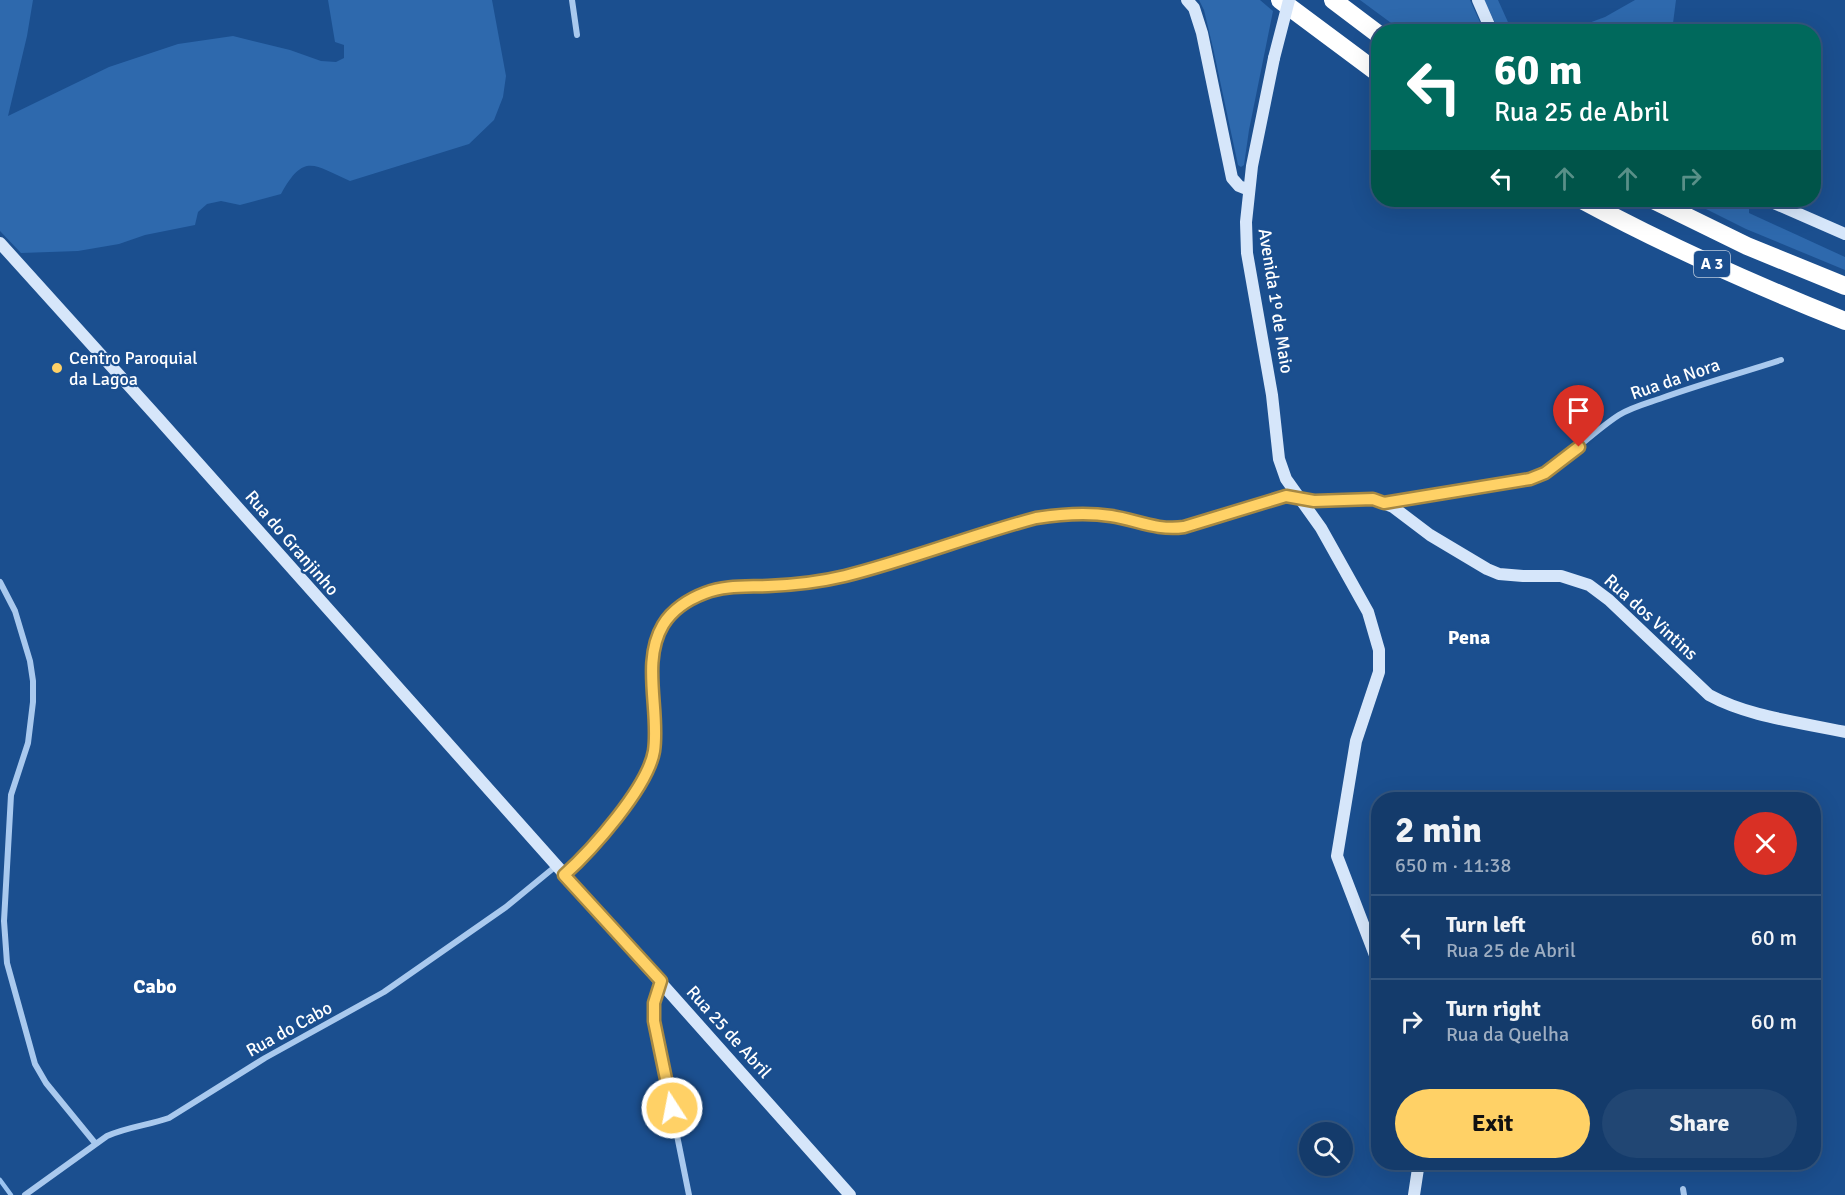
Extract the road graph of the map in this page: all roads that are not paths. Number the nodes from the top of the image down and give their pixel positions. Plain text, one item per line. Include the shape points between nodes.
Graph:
1 (572, 0) edge
2 (1188, 0) edge
3 (1280, 0) edge
4 (1289, 0) edge
5 (1333, 0) edge
6 (1478, 0) edge
7 (1488, 24) edge
8 (1371, 29) edge
9 (577, 35) dead end
10 (1371, 68) edge
11 (1249, 190) junction
12 (1596, 207) edge
13 (1667, 207) edge
14 (1783, 207) edge
15 (1845, 234) edge
16 (0, 243) edge
17 (1845, 286) edge
18 (1845, 321) edge
19 (1781, 360) dead end
20 (1299, 497) junction
21 (1384, 503) junction
22 (0, 582) edge
23 (1845, 732) edge
24 (560, 871) junction
25 (1371, 945) edge
26 (661, 981) junction
27 (95, 1143) junction
28 (1418, 1170) edge
29 (25, 1195) edge
30 (689, 1195) edge
31 (850, 1195) edge
32 (1414, 1195) edge

1 - 9 street
2 - 11 street via 1202,33 1232,178
3 - 10 highway
4 - 11 street, Avenida 1º de Maio, bridge
5 - 8 highway
6 - 7 street
11 - 20 street, Avenida 1º de Maio via 1247,253 1279,459 1286,479
12 - 18 highway, A 3 via 1730,273
13 - 17 highway, A 3 via 1747,246
14 - 15 street
16 - 24 street, Rua do Granjinho
19 - 21 street, Rua da Nora via 1621,414 1564,460 1530,479
20 - 21 street, Rua dos Vintins via 1314,501 1373,499
20 - 24 street, Rua do Cabo via 1286,496 1170,529 1108,515 1052,516 1020,522 844,576 798,584 726,588 694,598 671,614 656,644 655,737 650,765 594,844
20 - 25 street, Avenida 1º de Maio via 1368,612 1379,650 1379,672 1356,741 1337,856
21 - 23 street, Rua dos Vintins via 1487,570 1523,576 1562,576 1589,585 1709,695 1723,703
22 - 27 street via 15,611 33,681 28,743 11,795 4,921 7,963 35,1064
24 - 26 street, Rua 25 de Abril
24 - 27 street, Rua do Cabo via 384,992 264,1058 169,1118 120,1130
26 - 30 street via 654,1003 654,1021
26 - 31 street, Rua 25 de Abril
27 - 29 street, Rua do Cabo
28 - 32 street

